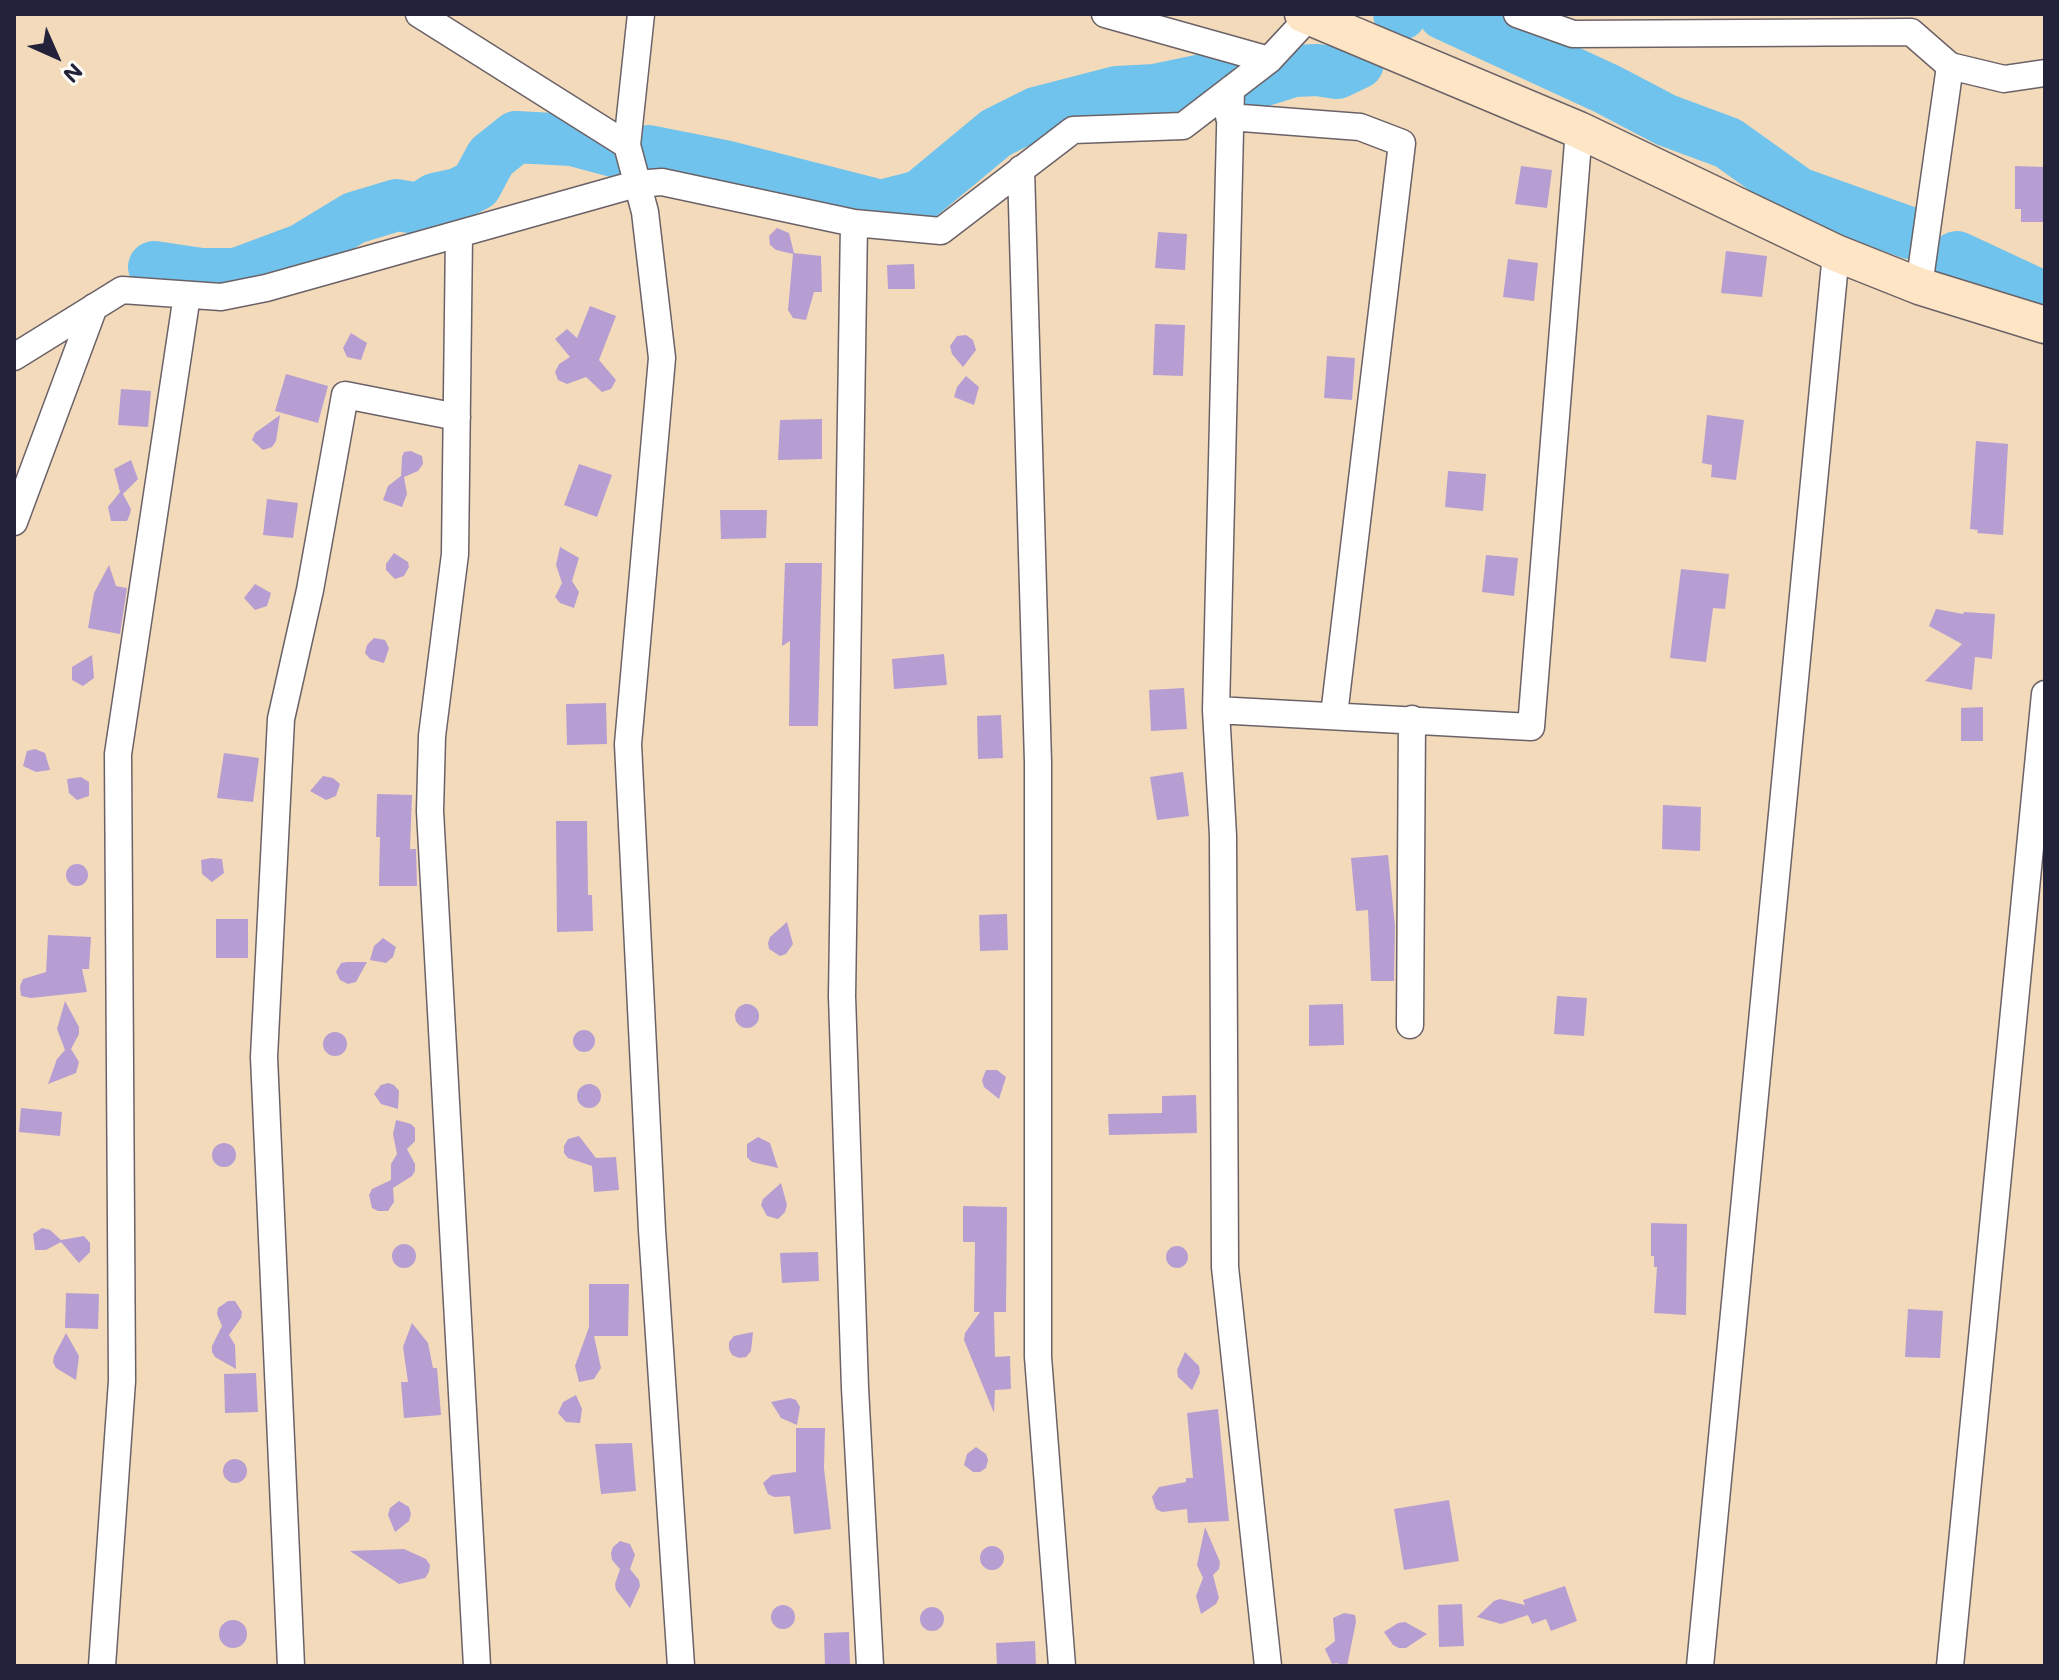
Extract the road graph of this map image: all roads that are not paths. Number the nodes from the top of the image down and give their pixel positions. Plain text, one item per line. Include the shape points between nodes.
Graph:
1 (419, 14) edge
2 (641, 14) edge
3 (1105, 14) edge
4 (1517, 14) edge
5 (1306, 15) edge
6 (1269, 60) junction
7 (1950, 66) junction
8 (2045, 73) edge
9 (1231, 89) junction
10 (1229, 117) junction
11 (1579, 130) junction
12 (627, 145) junction
13 (1021, 169) junction
14 (636, 184) junction
15 (854, 223) junction
16 (459, 234) junction
17 (1836, 253) junction
18 (1919, 286) junction
19 (187, 295) junction
20 (94, 307) junction
21 (2045, 325) edge
22 (14, 357) edge
23 (457, 417) junction
24 (14, 522) edge
25 (2045, 694) edge
26 (1216, 710) junction
27 (1334, 715) junction
28 (1412, 719) junction
29 (1410, 1025) dead end
30 (102, 1666) edge
31 (291, 1666) edge
32 (477, 1666) edge
33 (681, 1666) edge
34 (870, 1666) edge
35 (1062, 1666) edge
36 (1268, 1666) edge
37 (1700, 1666) edge
38 (1950, 1666) edge

1 - 12 street
2 - 12 street
3 - 6 street
4 - 7 street via 1573,34 1911,32
5 - 6 street
5 - 11 street
6 - 9 street
7 - 8 street via 2004,79
7 - 18 street
9 - 10 street
9 - 13 street via 1183,126 1073,130
10 - 26 street
10 - 27 street via 1360,127 1402,143
11 - 17 street
11 - 28 street via 1531,727
12 - 14 street
13 - 15 street via 941,231
13 - 35 street via 1038,762 1038,1357
14 - 15 street via 662,182
14 - 16 street
14 - 33 street via 645,212 662,358 628,744
15 - 34 street via 842,996
16 - 19 street via 266,288 221,297
16 - 23 street
17 - 18 street
17 - 37 street
18 - 21 street
19 - 20 street via 122,290
19 - 30 street via 118,754 122,1381
20 - 22 street
20 - 24 street
23 - 31 street via 345,395 281,719 264,1057
23 - 32 street via 455,554 432,736 430,811
25 - 38 street
26 - 27 street
26 - 36 street via 1223,836 1225,1267
27 - 28 street
28 - 29 street

